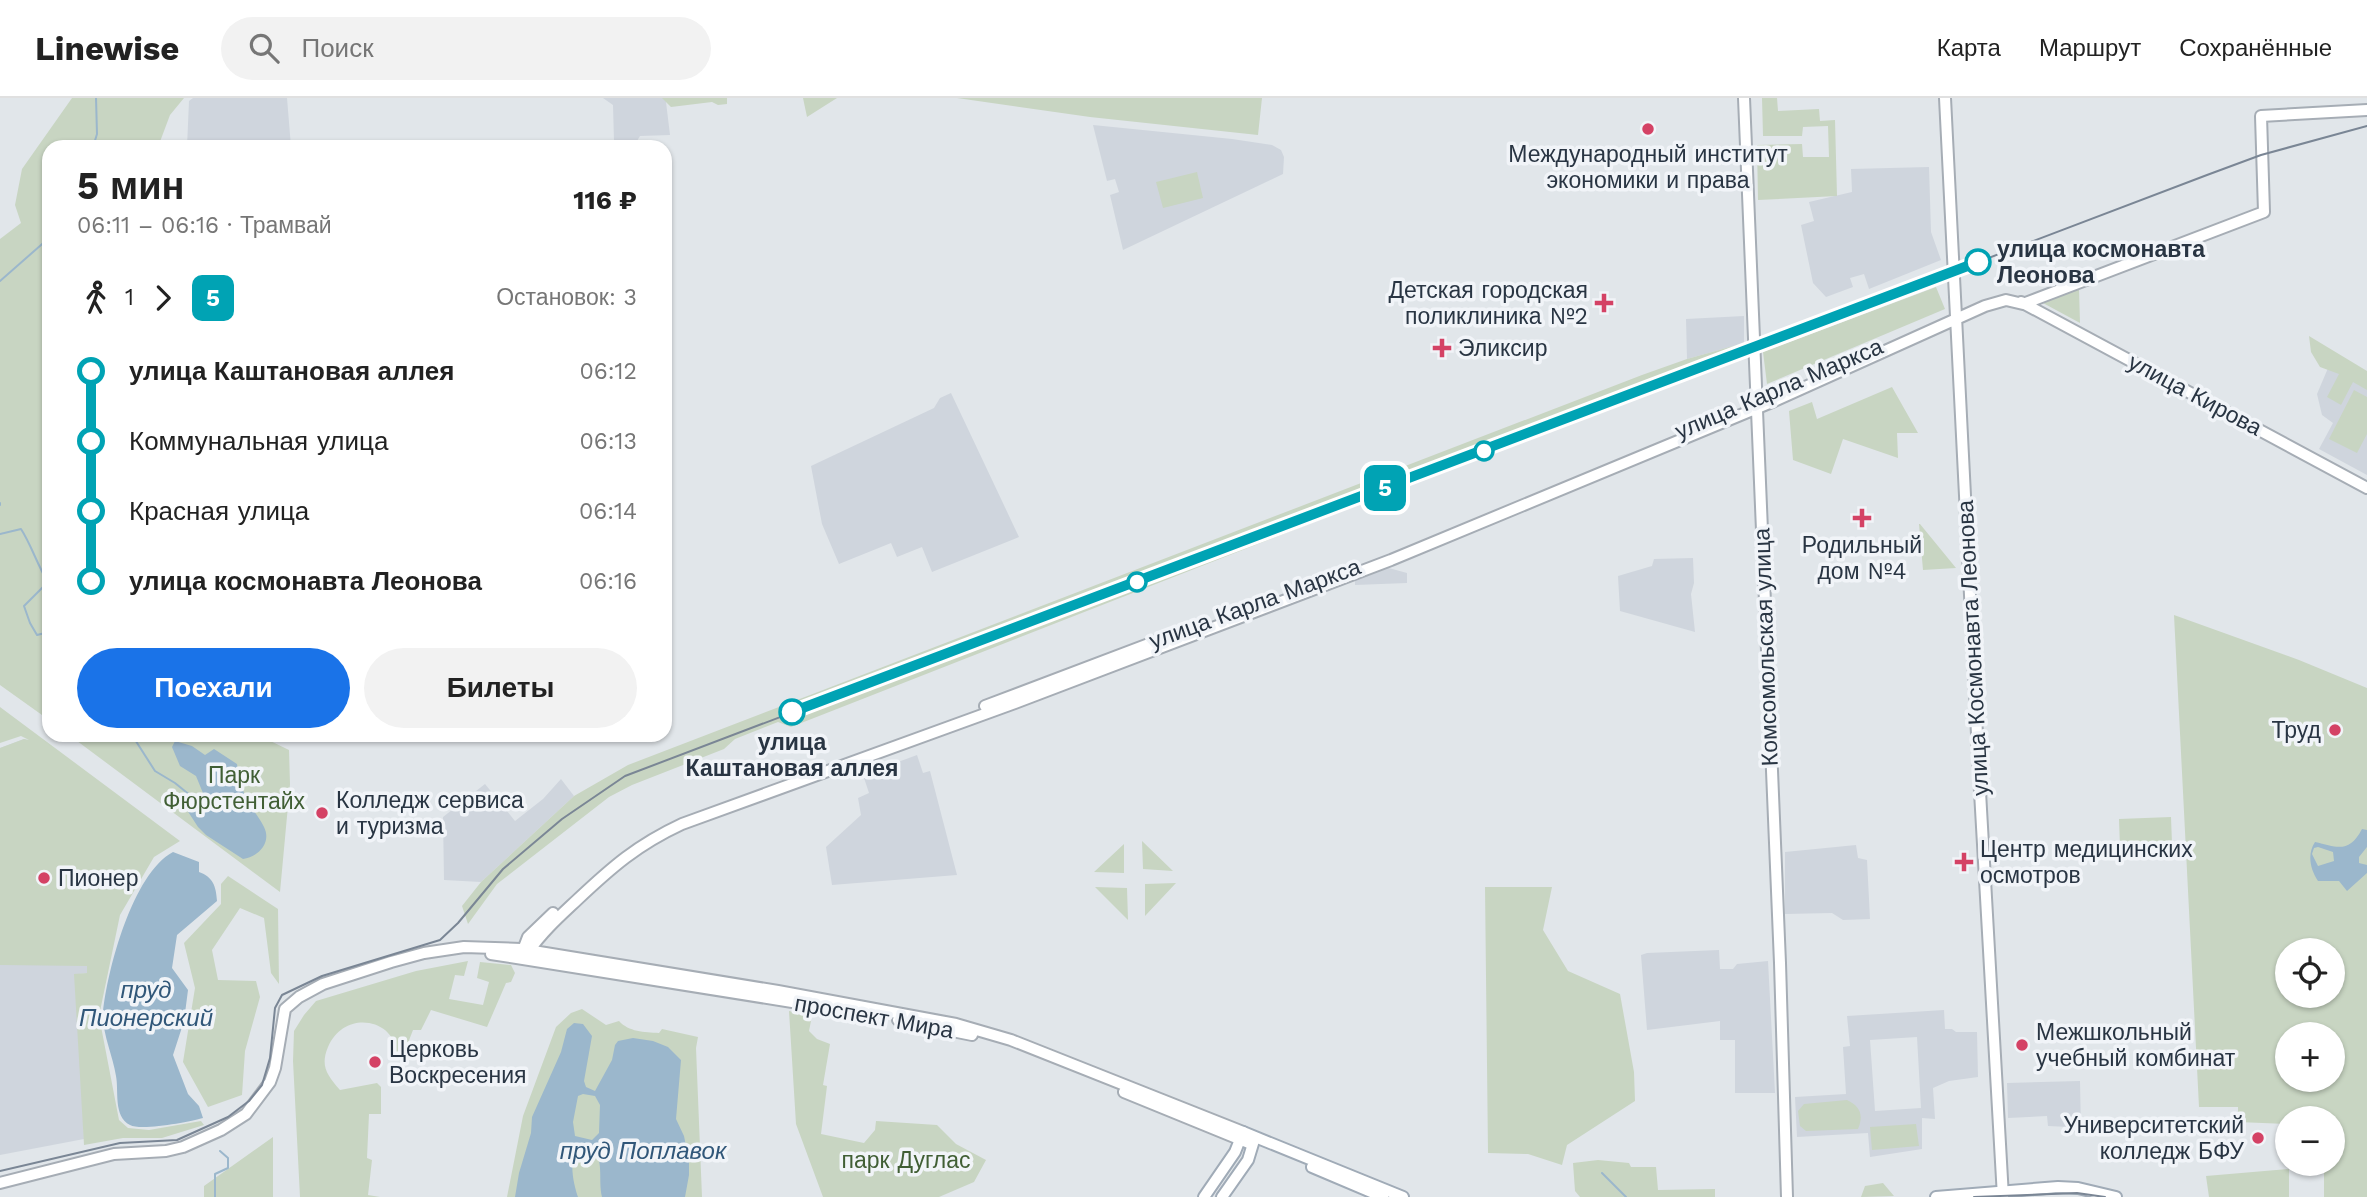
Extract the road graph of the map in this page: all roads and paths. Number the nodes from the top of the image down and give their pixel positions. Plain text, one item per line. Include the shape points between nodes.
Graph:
1 (1744, 98) edge
2 (1945, 98) edge
3 (2367, 110) edge
4 (2022, 304) junction
5 (1958, 315) junction
6 (1757, 403) junction
7 (2367, 488) edge
8 (524, 953) junction
9 (340, 978) junction
10 (1240, 1134) junction
11 (1255, 1141) junction
12 (0, 1182) edge
13 (2003, 1194) edge
14 (1205, 1197) edge
15 (1222, 1197) edge
16 (1383, 1197) edge
17 (1403, 1197) edge
18 (1787, 1197) edge
19 (1936, 1197) edge
20 (2116, 1197) edge

1 - 6 main road, Комсомольская улица
2 - 5 main road, улица Космонавта Леонова
3 - 4 main road, улица Карла Маркса via 2261,116 2264,212
4 - 5 main road, улица Карла Маркса via 2007,300
4 - 7 main road, улица Кирова
5 - 6 main road, улица Карла Маркса
5 - 13 main road, улица Космонавта Леонова
6 - 8 main road, улица Карла Маркса via 1408,547 672,822 613,859 528,937
6 - 18 main road, Комсомольская улица
8 - 9 main road, проспект Мира via 459,953
8 - 9 main road, проспект Мира via 464,947 424,953
8 - 10 main road, проспект Мира via 967,1034
9 - 12 main road via 309,991 285,1009 273,1076 246,1114 221,1130 183,1147 114,1154
10 - 11 main road, проспект Мира
10 - 14 main road via 1235,1152
11 - 15 main road via 1248,1160
11 - 16 main road, проспект Мира
11 - 17 main road, проспект Мира
13 - 19 main road
13 - 20 main road via 2078,1188

